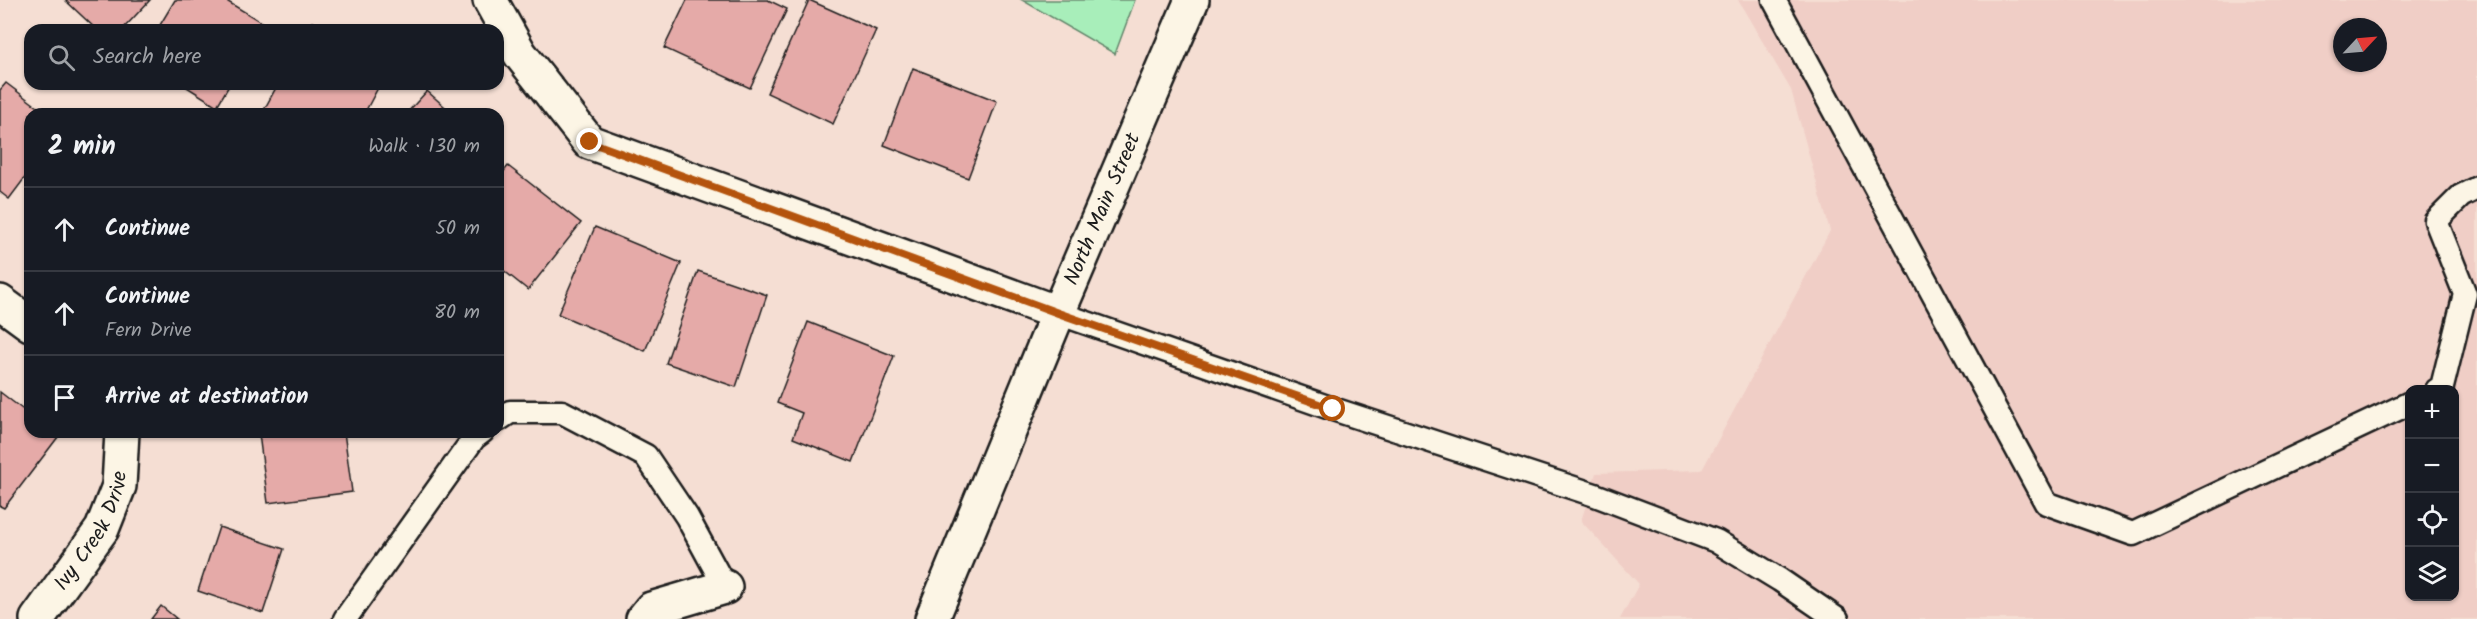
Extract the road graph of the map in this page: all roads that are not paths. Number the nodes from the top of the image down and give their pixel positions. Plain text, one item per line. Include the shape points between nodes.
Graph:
1 (490, 0) edge
2 (1192, 0) edge
3 (1774, 0) edge
4 (503, 24) edge
5 (504, 25) edge
6 (2477, 188) edge
7 (0, 302) edge
8 (1058, 313) junction
9 (24, 320) edge
10 (2442, 385) edge
11 (2405, 405) edge
12 (504, 416) edge
13 (122, 438) edge
14 (474, 438) edge
15 (726, 586) joint
16 (37, 619) edge
17 (345, 619) edge
18 (643, 619) edge
19 (932, 619) edge
20 (1837, 619) edge

1 - 4 street
2 - 8 street, North Main Street
3 - 11 lane via 2046,503 2133,534
5 - 8 street via 520,54 590,142
6 - 10 lane via 2461,196 2436,221 2465,294
7 - 9 street
8 - 19 street, North Main Street
8 - 20 lane via 1595,495 1716,541
12 - 15 lane via 510,412 562,412 646,456
13 - 16 street, Ivy Creek Drive via 119,486 102,529
14 - 17 lane
15 - 18 street via 651,609

